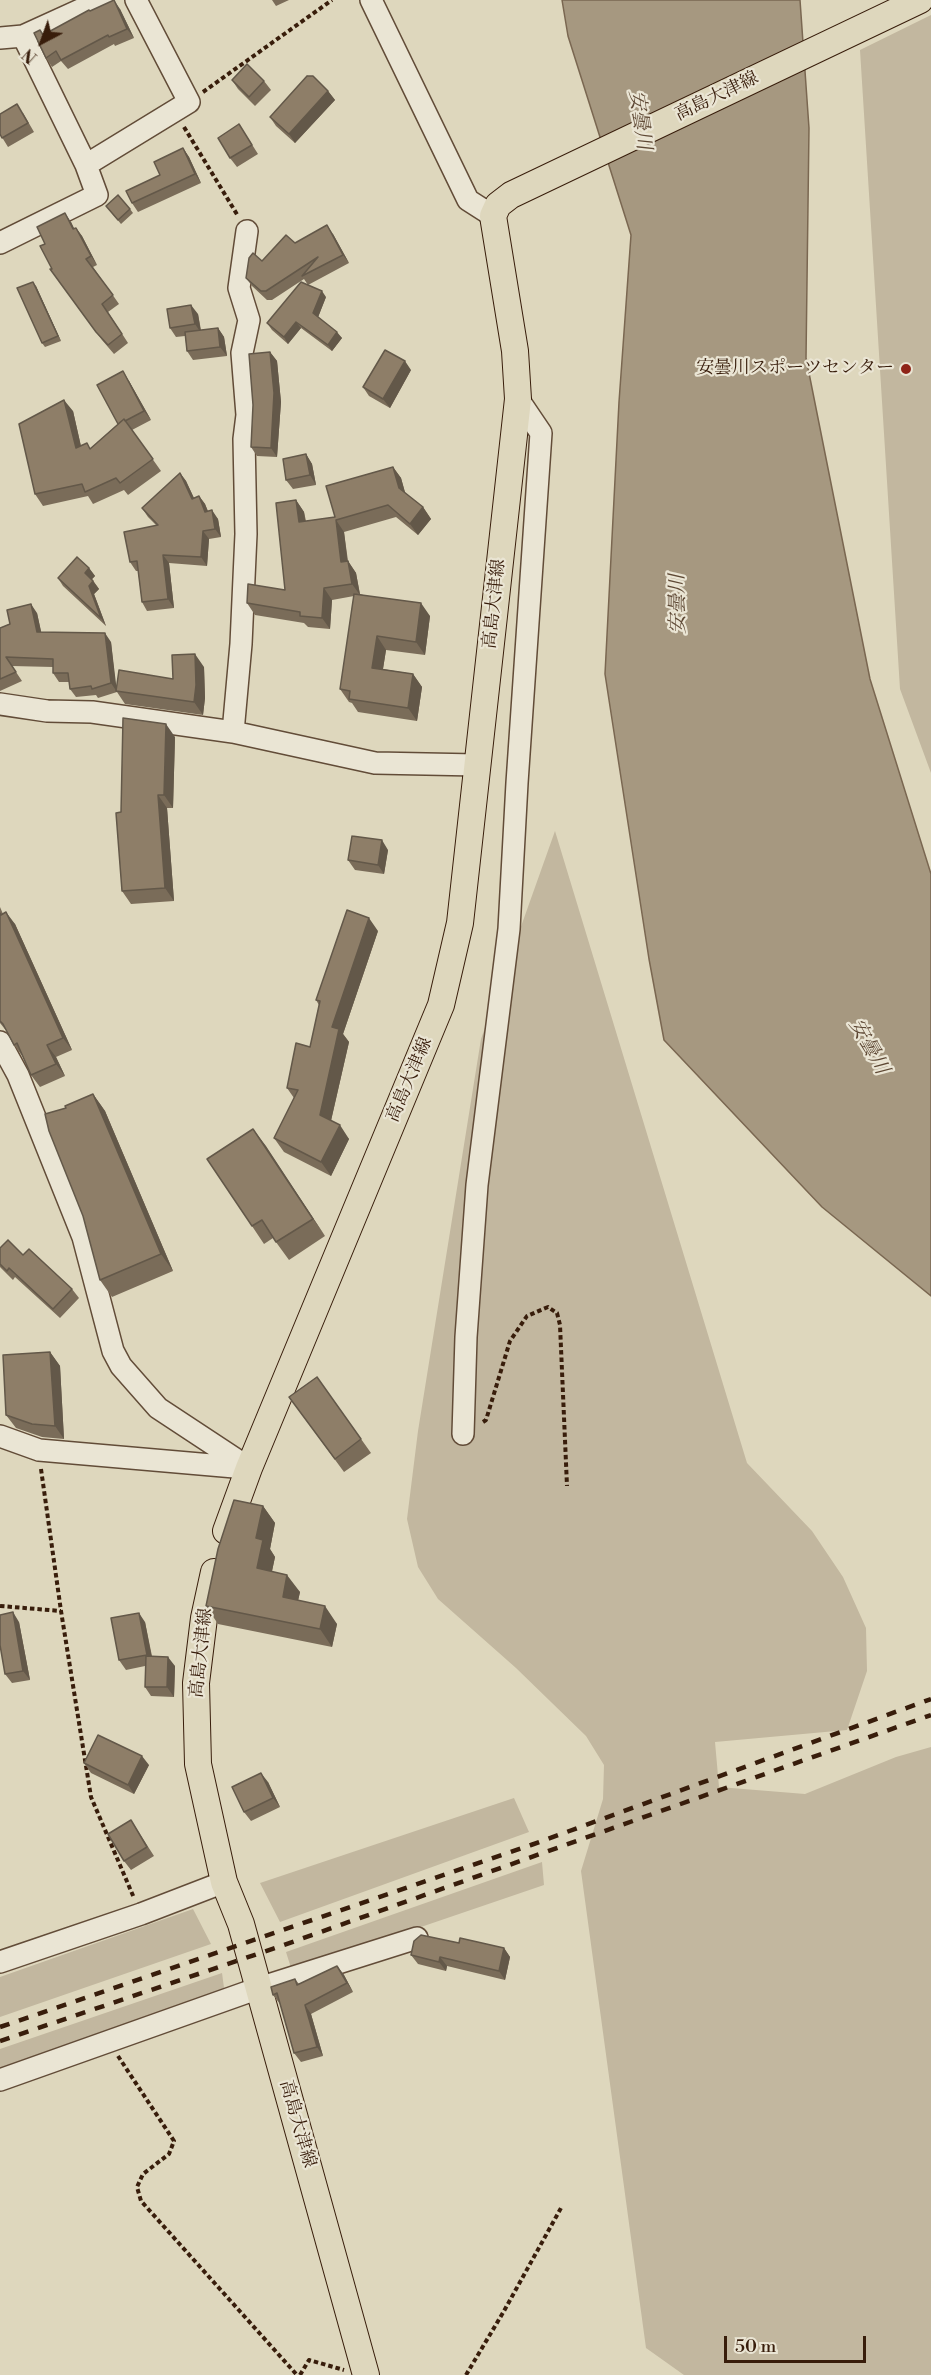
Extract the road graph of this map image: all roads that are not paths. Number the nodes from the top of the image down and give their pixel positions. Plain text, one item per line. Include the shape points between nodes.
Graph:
1 (102, 0) edge
2 (136, 0) edge
3 (371, 0) edge
4 (909, 5) edge
5 (23, 36) junction
6 (0, 38) edge
7 (86, 165) junction
8 (493, 216) junction
9 (247, 231) road end
10 (0, 243) edge
11 (518, 399) junction
12 (0, 704) edge
13 (232, 732) junction
14 (477, 765) junction
15 (0, 1042) edge
16 (463, 1434) road end
17 (0, 1436) edge
18 (249, 1468) junction
19 (224, 1882) junction
20 (417, 1938) edge
21 (0, 1962) edge
22 (259, 1988) junction
23 (0, 2080) edge
24 (365, 2372) edge

1 - 5 street
2 - 7 street via 182,107
3 - 8 street via 468,200
4 - 8 main road, 高島大津線 via 511,195 498,205
5 - 6 street
5 - 7 street
7 - 10 street via 97,195
8 - 11 main road, 高島大津線 via 515,351
9 - 13 street via 239,288 249,320 242,353 247,415 246,534
11 - 14 main road, 高島大津線
11 - 16 street via 542,433 509,929 477,1185
12 - 13 street via 92,712
13 - 14 street via 375,763
14 - 18 main road, 高島大津線 via 460,923 441,1005
15 - 18 street via 18,1076 83,1237 113,1351 121,1366 158,1408
17 - 18 street via 39,1450
18 - 19 main road, 高島大津線 via 216,1563 196,1683 198,1764
19 - 21 street
19 - 22 main road, 高島大津線
20 - 22 street
22 - 23 street
22 - 24 main road, 高島大津線

